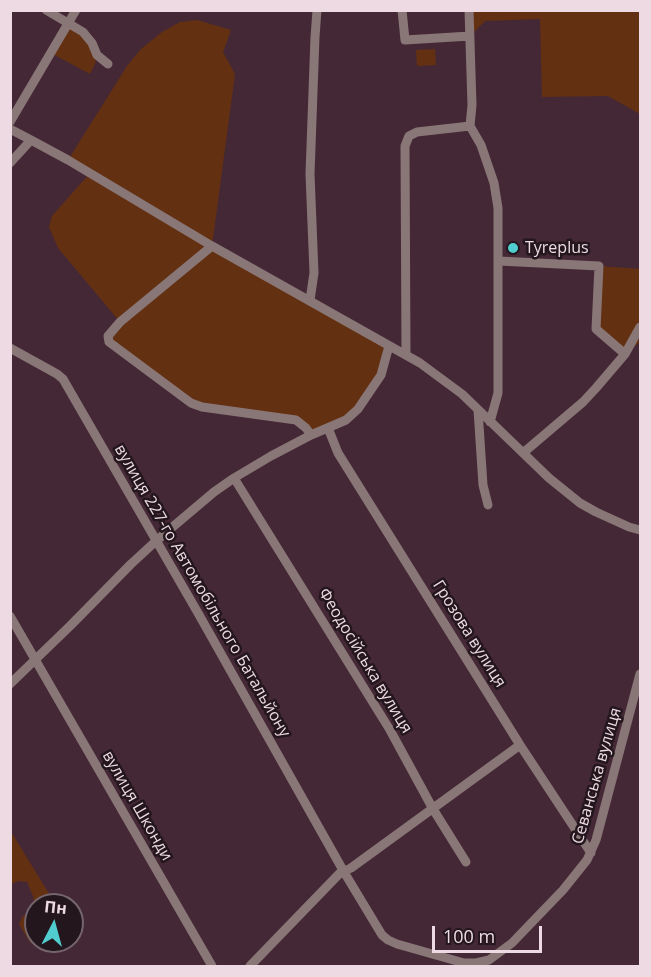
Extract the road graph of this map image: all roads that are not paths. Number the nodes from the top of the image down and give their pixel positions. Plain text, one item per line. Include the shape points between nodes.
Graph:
1 (46, 10) edge
2 (76, 10) edge
3 (317, 10) edge
4 (402, 10) edge
5 (469, 10) edge
6 (68, 24) junction
7 (471, 36) junction
8 (108, 64) dead end
9 (10, 122) edge
10 (470, 126) junction
11 (10, 129) edge
12 (31, 140) junction
13 (10, 163) edge
14 (212, 246) junction
15 (499, 261) junction
16 (310, 300) junction
17 (640, 327) edge
18 (389, 346) junction
19 (10, 348) edge
20 (625, 354) junction
21 (406, 355) junction
22 (478, 410) junction
23 (490, 422) junction
24 (328, 428) junction
25 (311, 435) junction
26 (523, 453) junction
27 (234, 478) junction
28 (488, 505) dead end
29 (640, 530) edge
30 (156, 541) junction
31 (10, 616) edge
32 (36, 660) junction
33 (640, 674) edge
34 (10, 684) edge
35 (520, 746) junction
36 (433, 809) junction
37 (591, 853) junction
38 (466, 862) dead end
39 (344, 872) junction
40 (463, 965) edge
41 (212, 966) edge
42 (250, 966) edge

1 - 6 street
2 - 6 street
3 - 16 street via 310,174 314,273
4 - 7 street via 405,40
5 - 7 street
6 - 8 street via 83,32 97,55
6 - 9 street
7 - 10 street
10 - 15 street via 494,183
10 - 21 street via 417,132 409,136 405,146
11 - 12 street
12 - 13 street
12 - 14 street
14 - 16 street
14 - 25 street via 120,322 108,336 109,342 191,403 296,420
15 - 20 street via 599,266 596,329
15 - 23 street via 498,393
16 - 18 street
17 - 20 street
18 - 21 street
18 - 24 street via 381,375 358,409
19 - 30 street, вулиця 227-го Автомобільного Батальйону via 63,379
20 - 26 street via 583,402
21 - 22 street via 441,377
22 - 23 street
22 - 28 street
23 - 26 street
24 - 25 street
24 - 35 street, Грозова вулиця via 338,453
25 - 27 street
26 - 29 street via 580,503
27 - 30 street
27 - 36 street, Феодосійська вулиця via 390,730
30 - 32 street
30 - 39 street, вулиця 227-го Автомобільного Батальйону
31 - 32 street, вулиця Шконди
32 - 34 street
32 - 41 street, вулиця Шконди
33 - 37 street, Севанська вулиця
35 - 36 street
35 - 37 street, Грозова вулиця
36 - 38 street, Феодосійська вулиця
36 - 39 street
37 - 40 street, Севанська вулиця via 512,943 489,960
39 - 40 street, вулиця 227-го Автомобільного Батальйону via 388,940
39 - 42 street

